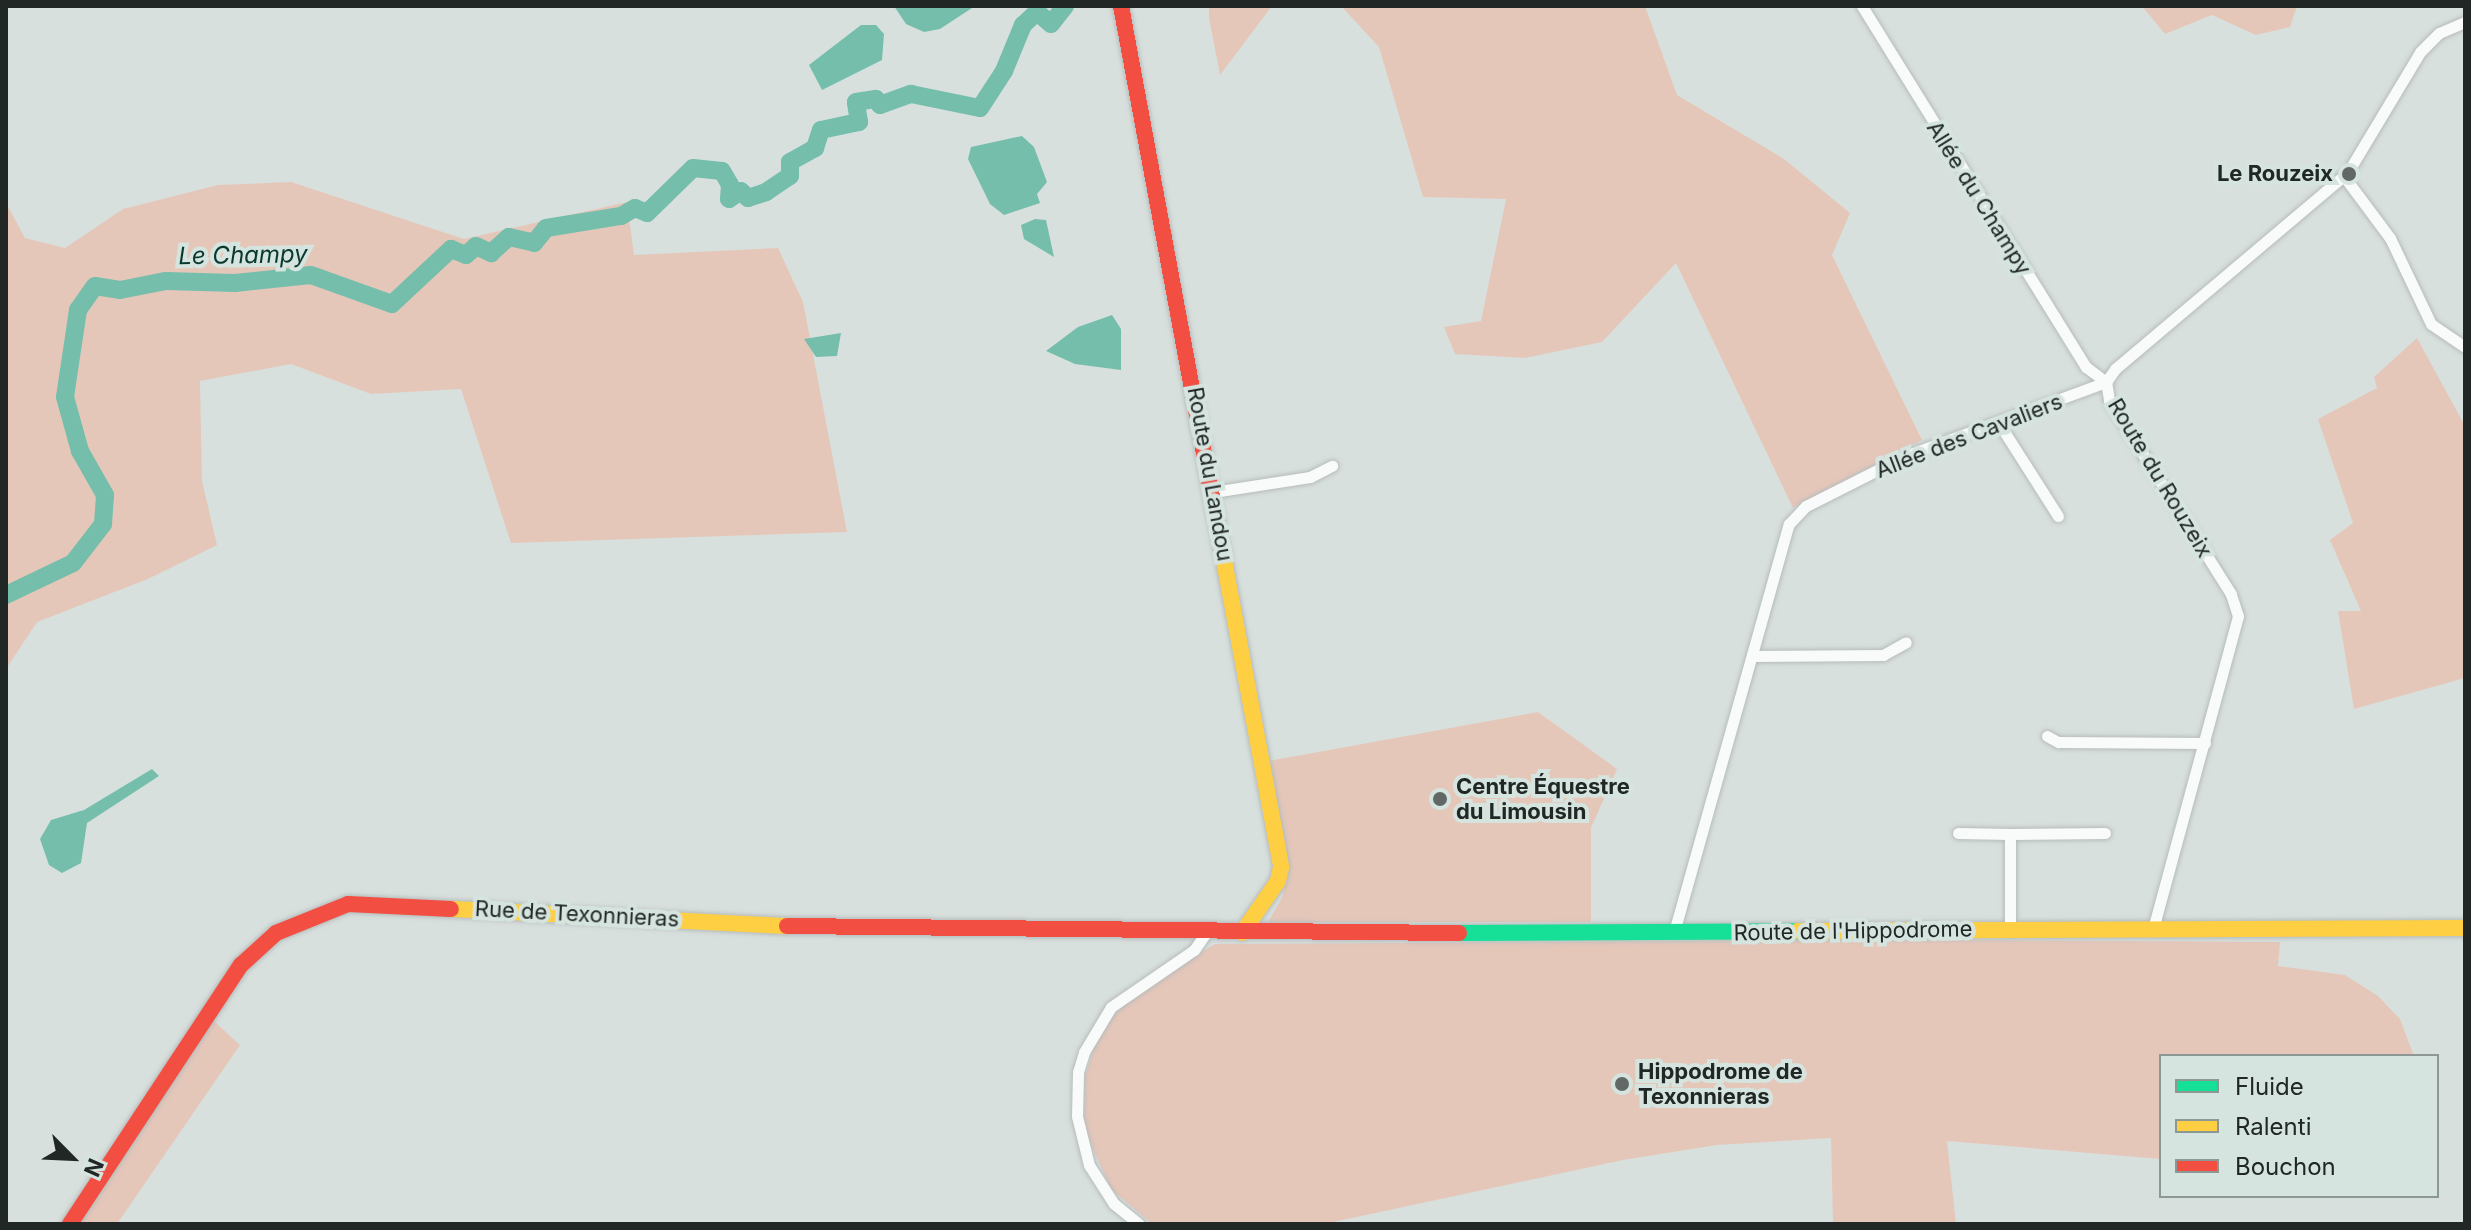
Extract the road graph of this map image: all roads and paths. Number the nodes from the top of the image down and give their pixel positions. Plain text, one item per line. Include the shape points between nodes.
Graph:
1 (1121, 6) edge
2 (1862, 6) edge
3 (2465, 22) edge
4 (2343, 175) junction
5 (2465, 347) edge
6 (2106, 382) junction
7 (2000, 425) junction
8 (1332, 466) dead end
9 (1213, 492) junction
10 (2058, 516) dead end
11 (1906, 642) dead end
12 (1752, 656) junction
13 (2047, 736) dead end
14 (2205, 743) junction
15 (1958, 833) dead end
16 (2105, 833) dead end
17 (2010, 834) junction
18 (2465, 928) edge
19 (2010, 929) junction
20 (2153, 929) junction
21 (1674, 932) junction
22 (1242, 933) junction
23 (1205, 934) junction
24 (70, 1224) edge
25 (1139, 1224) edge

1 - 9 main road, Route du Landou
2 - 6 street, Allée du Champy via 2086,367
3 - 4 street, Route du Rouzeix via 2439,33 2420,52
4 - 5 street via 2390,238 2431,324
4 - 6 street, Route du Rouzeix
6 - 7 street, Allée des Cavaliers
6 - 14 street, Route du Rouzeix via 2109,400 2231,594 2238,616
7 - 10 street
7 - 12 street, Allée des Cavaliers via 1905,456 1806,506 1789,524
8 - 9 street via 1310,477
9 - 22 main road, Route du Landou via 1281,867 1278,881
11 - 12 street via 1883,655
12 - 21 street, Allée des Cavaliers
13 - 14 street via 2058,742
14 - 20 street, Route du Rouzeix
15 - 17 street
16 - 17 street
17 - 19 street
18 - 20 main road, Route de l'Hippodrome
19 - 20 main road, Route de l'Hippodrome
19 - 21 main road, Route de l'Hippodrome
21 - 22 main road, Route de l'Hippodrome
22 - 23 main road, Rue de Texonnieras
23 - 24 main road, Rue de Texonnieras via 842,929 348,904 276,933 241,965
23 - 25 street via 1194,950 1111,1007 1078,1072 1078,1127 1089,1165 1114,1204

